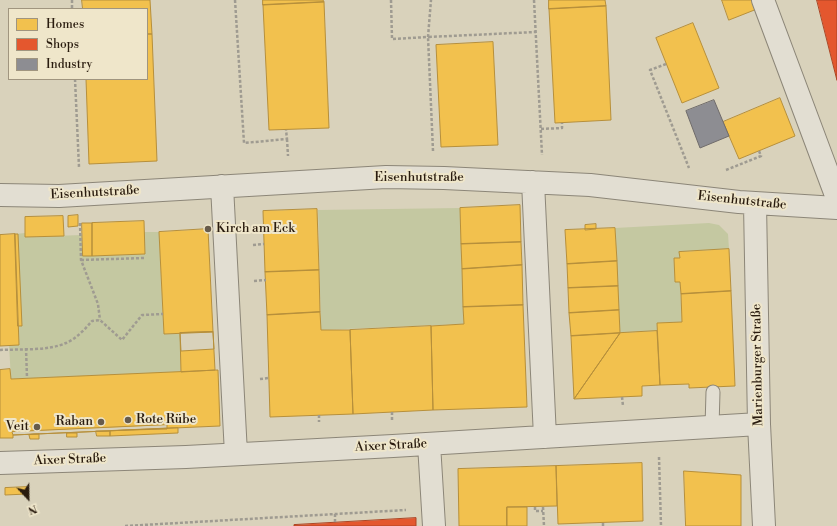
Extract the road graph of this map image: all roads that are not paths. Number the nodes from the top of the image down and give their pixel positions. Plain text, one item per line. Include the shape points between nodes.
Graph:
1 (763, 0) edge
2 (538, 182) junction
3 (222, 186) junction
4 (0, 195) edge
5 (837, 198) edge
6 (755, 204) junction
7 (837, 208) edge
8 (713, 392) dead end
9 (759, 424) junction
10 (712, 427) junction
11 (545, 437) junction
12 (429, 444) junction
13 (236, 454) junction
14 (0, 463) edge
15 (434, 517) edge
16 (764, 526) edge

1 - 5 street
2 - 3 street, Eisenhutstraße via 386,177
2 - 6 street, Eisenhutstraße via 590,185
2 - 11 street
3 - 4 street, Eisenhutstraße via 59,196
3 - 13 street
6 - 7 street, Eisenhutstraße
6 - 9 street, Marienburger Straße
8 - 10 lane
9 - 10 street, Aixer Straße
9 - 16 street, Marienburger Straße
10 - 11 street, Aixer Straße
11 - 12 street, Aixer Straße
12 - 13 street, Aixer Straße
12 - 15 street
13 - 14 street, Aixer Straße

